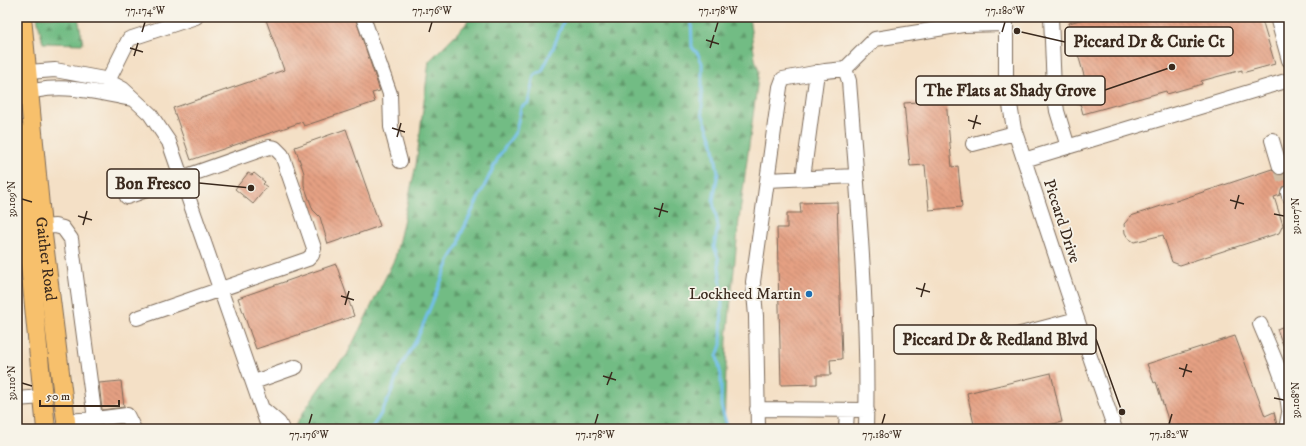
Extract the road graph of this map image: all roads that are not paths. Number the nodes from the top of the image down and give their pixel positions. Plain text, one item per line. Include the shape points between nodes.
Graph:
1 (22, 17) edge
2 (196, 17) edge
3 (363, 17) edge
4 (1052, 17) edge
5 (1277, 17) edge
6 (1006, 21) edge
7 (1289, 60) edge
8 (22, 69) edge
9 (845, 70) junction
10 (817, 72) junction
11 (1289, 80) edge
12 (108, 81) junction
13 (23, 94) edge
14 (132, 99) junction
15 (17, 132) edge
16 (1016, 133) junction
17 (1272, 140) dead end
18 (973, 144) dead end
19 (1068, 147) junction
20 (1024, 160) junction
21 (400, 161) dead end
22 (1280, 167) tunnel mouth
23 (856, 176) junction
24 (181, 178) junction
25 (803, 178) junction
26 (767, 180) junction
27 (127, 197) dead end
28 (28, 228) edge
29 (220, 289) junction
30 (137, 318) dead end
31 (1077, 319) junction
32 (1260, 324) dead end
33 (986, 343) dead end
34 (296, 367) dead end
35 (254, 382) junction
36 (42, 397) junction
37 (17, 399) edge
38 (757, 409) junction
39 (264, 410) junction
40 (847, 410) junction
41 (867, 410) junction
42 (1289, 411) edge
43 (95, 419) junction
44 (66, 425) edge
45 (46, 429) edge
46 (134, 429) edge
47 (269, 429) edge
48 (282, 429) edge
49 (758, 429) edge
50 (846, 429) edge
51 (866, 429) edge
52 (1115, 429) edge
53 (1286, 429) edge

1 - 8 main road, Gaither Road
2 - 12 street via 129,39
3 - 21 street via 390,94 391,127
4 - 19 street via 1054,89 1057,111
5 - 7 street
6 - 9 street via 875,38
6 - 16 street, Piccard Drive via 1006,81
8 - 12 street via 55,70
8 - 13 main road, Gaither Road
9 - 10 street
9 - 23 street via 849,81
10 - 25 street
10 - 26 street via 783,79
11 - 19 street
12 - 14 street via 123,88
13 - 14 street via 52,88 82,90
13 - 28 main road, Gaither Road
14 - 24 street via 160,126 169,142
15 - 28 main road, Gaither Road
16 - 18 street
16 - 20 street, Piccard Drive
17 - 22 street
19 - 20 street
20 - 31 street, Piccard Drive
23 - 25 street
23 - 41 street
24 - 27 street
24 - 29 street
24 - 29 street via 269,147 275,148 282,156 314,248 311,257
25 - 26 street
26 - 38 street via 753,282
28 - 36 main road, Gaither Road
28 - 43 street via 55,226 63,228 70,238
28 - 44 main road, Gaither Road
29 - 30 street
29 - 35 street
31 - 33 street
31 - 52 street, Piccard Drive
32 - 42 street via 1288,397
34 - 35 street
35 - 39 street
36 - 37 street
36 - 45 main road, Gaither Road
38 - 40 street
38 - 49 street
39 - 47 street
39 - 48 street via 279,422
40 - 41 street
40 - 50 street
41 - 51 street
42 - 53 street
43 - 44 street
43 - 46 street via 127,415

